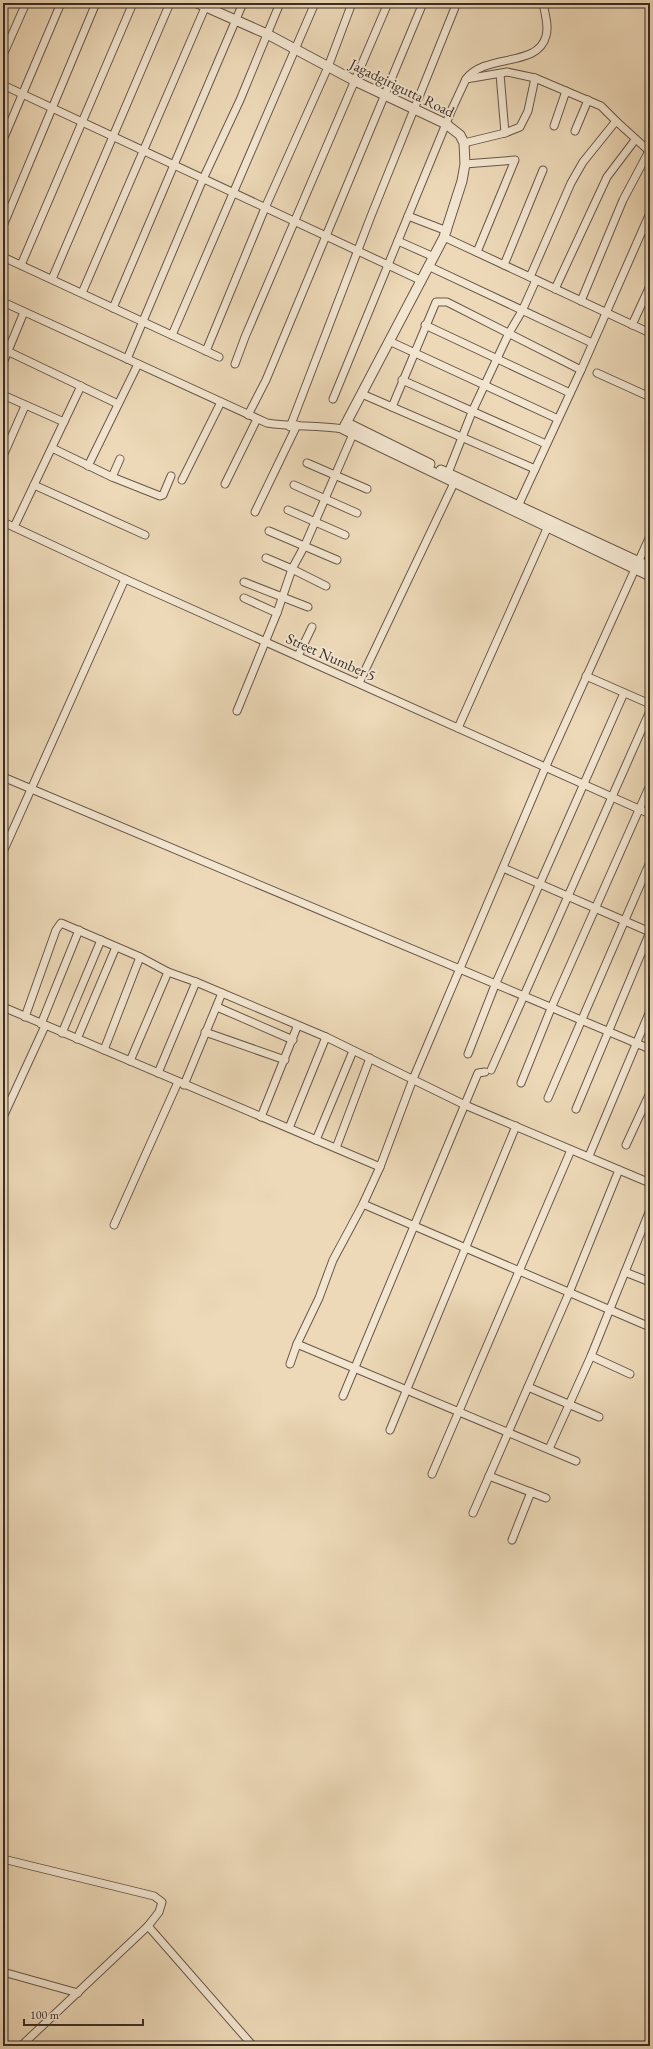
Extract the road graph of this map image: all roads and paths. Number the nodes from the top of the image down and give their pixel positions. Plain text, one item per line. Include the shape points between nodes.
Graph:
1 (26, 3) edge
2 (61, 3) edge
3 (96, 3) edge
4 (134, 3) edge
5 (170, 3) edge
6 (243, 3) edge
7 (280, 3) edge
8 (315, 3) edge
9 (352, 3) edge
10 (388, 3) edge
11 (423, 3) edge
12 (543, 3) edge
13 (203, 4) edge
14 (456, 4) dead end
15 (236, 20) junction
16 (267, 34) junction
17 (296, 51) junction
18 (3, 54) edge
19 (328, 67) junction
20 (500, 74) junction
21 (534, 78) junction
22 (466, 79) junction
23 (355, 81) junction
24 (3, 86) edge
25 (566, 91) junction
26 (385, 94) junction
27 (22, 95) junction
28 (588, 100) junction
29 (52, 108) junction
30 (416, 109) junction
31 (616, 121) junction
32 (82, 122) junction
33 (446, 124) junction
34 (554, 126) dead end
35 (575, 132) dead end
36 (505, 134) junction
37 (113, 137) junction
38 (3, 140) edge
39 (635, 140) junction
40 (464, 143) junction
41 (143, 151) junction
42 (649, 151) edge
43 (465, 164) junction
44 (174, 165) junction
45 (543, 170) dead end
46 (203, 179) junction
47 (234, 193) junction
48 (265, 208) junction
49 (650, 213) edge
50 (408, 216) junction
51 (294, 222) junction
52 (3, 226) edge
53 (446, 234) junction
54 (326, 236) junction
55 (398, 241) junction
56 (358, 252) junction
57 (477, 252) junction
58 (3, 257) edge
59 (434, 257) junction
60 (21, 265) junction
61 (388, 265) junction
62 (504, 265) junction
63 (428, 266) junction
64 (533, 278) junction
65 (52, 280) junction
66 (420, 280) junction
67 (650, 286) edge
68 (555, 289) junction
69 (82, 293) junction
70 (581, 301) junction
71 (3, 302) edge
72 (113, 308) junction
73 (522, 310) junction
74 (24, 312) junction
75 (606, 312) junction
76 (143, 322) junction
77 (425, 325) junction
78 (632, 325) junction
79 (509, 333) junction
80 (650, 333) edge
81 (172, 335) junction
82 (389, 341) junction
83 (592, 343) junction
84 (6, 350) edge
85 (206, 351) junction
86 (414, 353) junction
87 (219, 357) dead end
88 (127, 359) junction
89 (497, 359) junction
90 (3, 363) edge
91 (138, 364) junction
92 (235, 364) dead end
93 (581, 370) junction
94 (597, 373) dead end
95 (402, 380) junction
96 (81, 386) junction
97 (485, 386) junction
98 (570, 393) junction
99 (362, 394) junction
100 (3, 395) edge
101 (650, 398) edge
102 (333, 399) dead end
103 (221, 402) junction
104 (118, 404) junction
105 (25, 406) junction
106 (392, 408) junction
107 (472, 412) junction
108 (248, 415) junction
109 (257, 419) junction
110 (558, 419) junction
111 (64, 422) junction
112 (293, 426) junction
113 (345, 426) junction
114 (353, 434) junction
115 (463, 438) junction
116 (546, 444) junction
117 (52, 448) junction
118 (3, 456) edge
119 (120, 459) dead end
120 (307, 463) dead end
121 (88, 466) junction
122 (535, 469) junction
123 (448, 473) junction
124 (336, 475) junction
125 (171, 476) dead end
126 (112, 477) junction
127 (182, 480) dead end
128 (454, 483) junction
129 (225, 484) dead end
130 (34, 485) junction
131 (294, 485) dead end
132 (367, 489) dead end
133 (326, 499) junction
134 (518, 506) junction
135 (288, 510) dead end
136 (255, 512) dead end
137 (357, 513) dead end
138 (3, 522) edge
139 (315, 522) junction
140 (549, 524) junction
141 (14, 527) junction
142 (269, 531) dead end
143 (145, 535) dead end
144 (345, 535) dead end
145 (650, 536) edge
146 (306, 545) junction
147 (266, 558) dead end
148 (337, 560) dead end
149 (636, 565) junction
150 (650, 567) edge
151 (292, 569) junction
152 (650, 576) edge
153 (124, 579) junction
154 (244, 582) dead end
155 (326, 586) dead end
156 (282, 596) junction
157 (244, 598) dead end
158 (308, 606) dead end
159 (277, 613) junction
160 (312, 627) dead end
161 (266, 642) junction
162 (298, 656) junction
163 (586, 676) junction
164 (359, 683) junction
165 (624, 693) junction
166 (650, 704) edge
167 (237, 711) dead end
168 (650, 711) edge
169 (458, 728) junction
170 (546, 766) junction
171 (3, 777) edge
172 (583, 784) junction
173 (650, 785) edge
174 (30, 788) junction
175 (612, 798) junction
176 (639, 809) junction
177 (650, 814) edge
178 (3, 852) edge
179 (650, 862) edge
180 (503, 868) junction
181 (540, 884) junction
182 (568, 896) junction
183 (596, 908) junction
184 (624, 921) junction
185 (79, 930) junction
186 (101, 940) junction
187 (116, 947) junction
188 (140, 958) junction
189 (460, 970) junction
190 (168, 972) junction
191 (196, 982) junction
192 (495, 985) junction
193 (222, 994) junction
194 (525, 995) junction
195 (552, 1006) junction
196 (3, 1007) edge
197 (217, 1007) junction
198 (650, 1011) edge
199 (25, 1017) junction
200 (581, 1019) junction
201 (43, 1025) junction
202 (297, 1027) junction
203 (205, 1032) junction
204 (609, 1032) junction
205 (62, 1033) junction
206 (326, 1037) junction
207 (77, 1040) junction
208 (292, 1040) junction
209 (636, 1043) junction
210 (650, 1049) edge
211 (104, 1050) junction
212 (353, 1051) junction
213 (468, 1054) dead end
214 (370, 1058) junction
215 (284, 1060) junction
216 (130, 1061) junction
217 (158, 1073) junction
218 (413, 1079) junction
219 (181, 1083) junction
220 (521, 1083) dead end
221 (650, 1093) edge
222 (548, 1098) dead end
223 (465, 1105) junction
224 (576, 1109) dead end
225 (3, 1117) edge
226 (261, 1117) junction
227 (516, 1126) junction
228 (289, 1128) junction
229 (316, 1140) junction
230 (626, 1145) dead end
231 (336, 1148) junction
232 (571, 1150) junction
233 (589, 1156) junction
234 (380, 1167) junction
235 (619, 1170) junction
236 (650, 1183) edge
237 (363, 1204) junction
238 (650, 1210) edge
239 (114, 1225) dead end
240 (414, 1226) junction
241 (647, 1230) edge
242 (466, 1248) junction
243 (519, 1271) junction
244 (625, 1272) junction
245 (650, 1282) edge
246 (569, 1293) junction
247 (609, 1309) junction
248 (650, 1327) edge
249 (297, 1344) junction
250 (591, 1356) junction
251 (290, 1364) dead end
252 (353, 1369) junction
253 (630, 1374) dead end
254 (528, 1387) junction
255 (406, 1390) junction
256 (343, 1396) dead end
257 (570, 1405) junction
258 (459, 1411) junction
259 (599, 1417) dead end
260 (390, 1430) dead end
261 (508, 1432) junction
262 (549, 1449) junction
263 (576, 1461) dead end
264 (432, 1474) dead end
265 (489, 1476) junction
266 (531, 1492) junction
267 (546, 1498) dead end
268 (473, 1513) dead end
269 (512, 1540) dead end
270 (3, 1859) edge
271 (148, 1926) junction
272 (3, 1972) edge
273 (78, 1993) junction
274 (26, 2044) edge
275 (253, 2046) edge

1 - 18 street
2 - 27 street
3 - 29 street
4 - 32 street
5 - 37 street
6 - 15 street
7 - 16 street
8 - 17 street
9 - 19 street
10 - 23 street
11 - 26 street
12 - 22 street via 547,26 542,46 521,58 499,61 482,67 471,72
13 - 15 street, Jagadgirigutta Road
13 - 41 street
14 - 30 street
15 - 16 street, Jagadgirigutta Road
15 - 44 street
16 - 17 street, Jagadgirigutta Road
16 - 46 street
17 - 19 street, Jagadgirigutta Road
17 - 47 street
19 - 23 street, Jagadgirigutta Road
19 - 48 street
20 - 21 street via 507,72
20 - 22 street
20 - 36 street
21 - 25 street
21 - 36 street via 528,111 520,127
22 - 33 street
23 - 26 street, Jagadgirigutta Road
23 - 51 street
24 - 27 street
25 - 28 street
25 - 34 street
26 - 30 street, Jagadgirigutta Road
26 - 54 street
27 - 29 street
27 - 38 street
28 - 31 street via 601,106
28 - 35 street
29 - 32 street
29 - 52 street
30 - 33 street, Jagadgirigutta Road
30 - 56 street
31 - 39 street
31 - 64 street via 583,162 571,182
32 - 37 street
32 - 60 street
33 - 40 street, Jagadgirigutta Road via 460,135
33 - 50 street
36 - 40 street
37 - 41 street
37 - 65 street
39 - 42 street
39 - 68 street via 607,178
40 - 43 street
41 - 44 street
41 - 69 street
42 - 70 street via 623,200
43 - 53 street via 457,202
43 - 57 street via 515,160
44 - 46 street
44 - 72 street
45 - 62 street
46 - 47 street
46 - 76 street
47 - 48 street
47 - 81 street
48 - 51 street
48 - 85 street
49 - 75 street
50 - 53 street
50 - 55 street
51 - 54 street
51 - 92 street
53 - 57 street
53 - 59 street
54 - 56 street
54 - 108 street via 266,380
55 - 59 street
55 - 61 street
56 - 61 street
56 - 112 street
57 - 62 street
58 - 60 street
59 - 63 street
60 - 65 street
61 - 66 street
61 - 102 street
62 - 64 street
63 - 66 street
63 - 73 street
64 - 68 street
64 - 73 street
65 - 69 street
66 - 82 street
67 - 78 street
68 - 70 street
69 - 72 street
70 - 75 street
71 - 74 street
72 - 76 street
73 - 79 street
73 - 83 street
74 - 84 street
74 - 88 street
75 - 78 street
75 - 83 street
76 - 81 street
76 - 88 street
77 - 79 street via 436,302 447,302
77 - 86 street
77 - 89 street
78 - 80 street
79 - 89 street
79 - 93 street
81 - 85 street
82 - 86 street
82 - 99 street
83 - 93 street
84 - 90 street
84 - 96 street
85 - 87 street
86 - 95 street
86 - 97 street
88 - 91 street
89 - 97 street
89 - 98 street
91 - 103 street
91 - 104 street
93 - 98 street
94 - 101 street
95 - 106 street
95 - 107 street
96 - 104 street
96 - 111 street
97 - 107 street
97 - 110 street
98 - 110 street
99 - 106 street
99 - 113 street
100 - 105 street
103 - 108 street
103 - 127 street
104 - 121 street
105 - 111 street
105 - 118 street
106 - 115 street
107 - 115 street
107 - 116 street
108 - 109 street
109 - 112 street via 266,424
109 - 129 street
110 - 116 street
111 - 117 street
112 - 113 street
112 - 136 street
113 - 114 street
113 - 123 street
114 - 124 street
114 - 128 street
115 - 122 street
115 - 123 street
116 - 122 street
117 - 121 street
117 - 130 street
119 - 126 street
120 - 124 street
121 - 126 street
122 - 134 street
123 - 134 street
124 - 132 street
124 - 133 street
125 - 126 street via 163,495 160,496
128 - 140 street
128 - 164 street
130 - 141 street
130 - 143 street
131 - 133 street
133 - 137 street
133 - 139 street
134 - 140 street
135 - 139 street
138 - 141 street, Street Number 5
139 - 144 street
139 - 146 street
140 - 149 street
140 - 169 street
141 - 153 street, Street Number 5
142 - 146 street
145 - 149 street
146 - 148 street
146 - 151 street
147 - 151 street
149 - 150 street
149 - 152 street
149 - 163 street
151 - 155 street
151 - 156 street
153 - 161 street, Street Number 5
153 - 174 street
154 - 156 street
156 - 158 street
156 - 159 street
157 - 159 street
159 - 161 street
160 - 162 street
161 - 162 street, Street Number 5
161 - 167 street
162 - 164 street, Street Number 5
163 - 165 street
163 - 170 street
164 - 169 street, Street Number 5
165 - 166 street
165 - 172 street
168 - 175 street
169 - 170 street, Street Number 5
170 - 172 street, Street Number 5
170 - 180 street
171 - 174 street
172 - 175 street, Street Number 5
172 - 181 street
173 - 176 street
174 - 178 street
174 - 189 street
175 - 176 street, Street Number 5
175 - 182 street
176 - 177 street, Street Number 5
176 - 183 street
179 - 184 street
180 - 181 street
180 - 189 street
181 - 182 street
181 - 192 street
182 - 183 street
182 - 194 street
183 - 184 street
183 - 195 street
184 - 200 street
184 - 204 street via 650,932
185 - 186 street
185 - 199 street via 61,923 56,930
185 - 201 street
186 - 187 street
186 - 205 street
187 - 188 street
187 - 207 street
188 - 190 street
188 - 211 street
189 - 192 street
189 - 218 street
190 - 191 street
190 - 216 street
191 - 193 street
191 - 217 street
192 - 194 street
192 - 213 street
193 - 197 street
193 - 202 street
194 - 195 street
194 - 223 street via 488,1071 478,1074
195 - 200 street
195 - 220 street
196 - 199 street
197 - 203 street
197 - 208 street
198 - 209 street
199 - 201 street
200 - 204 street
200 - 222 street
201 - 205 street
201 - 225 street
202 - 206 street
202 - 208 street
203 - 215 street
203 - 219 street
204 - 209 street
204 - 224 street
205 - 207 street
206 - 212 street
206 - 228 street
207 - 211 street
208 - 215 street
209 - 210 street
209 - 233 street
211 - 216 street
212 - 214 street
212 - 229 street
214 - 218 street
214 - 231 street
215 - 226 street
216 - 217 street
217 - 219 street
218 - 223 street
218 - 234 street
219 - 226 street
219 - 239 street
221 - 230 street
223 - 227 street
223 - 240 street
226 - 228 street
227 - 232 street
227 - 242 street
228 - 229 street
229 - 231 street
231 - 234 street
232 - 233 street
232 - 243 street
233 - 235 street
234 - 237 street
235 - 236 street
235 - 246 street
237 - 240 street
237 - 249 street via 332,1260 319,1298
238 - 241 street
240 - 242 street
240 - 252 street
241 - 244 street
242 - 243 street
242 - 255 street
243 - 246 street
243 - 258 street
244 - 245 street
244 - 247 street
246 - 247 street
246 - 254 street
247 - 248 street
247 - 250 street
249 - 251 street
249 - 252 street
250 - 253 street
250 - 257 street
252 - 255 street
252 - 256 street
254 - 257 street
254 - 261 street
255 - 258 street
255 - 260 street
257 - 259 street
257 - 262 street
258 - 261 street
258 - 264 street
261 - 262 street
261 - 265 street
262 - 263 street
265 - 266 street
265 - 268 street
266 - 267 street
266 - 269 street
270 - 271 street via 154,1896 162,1902 159,1912
271 - 273 street
271 - 275 street
272 - 273 street
273 - 274 street

